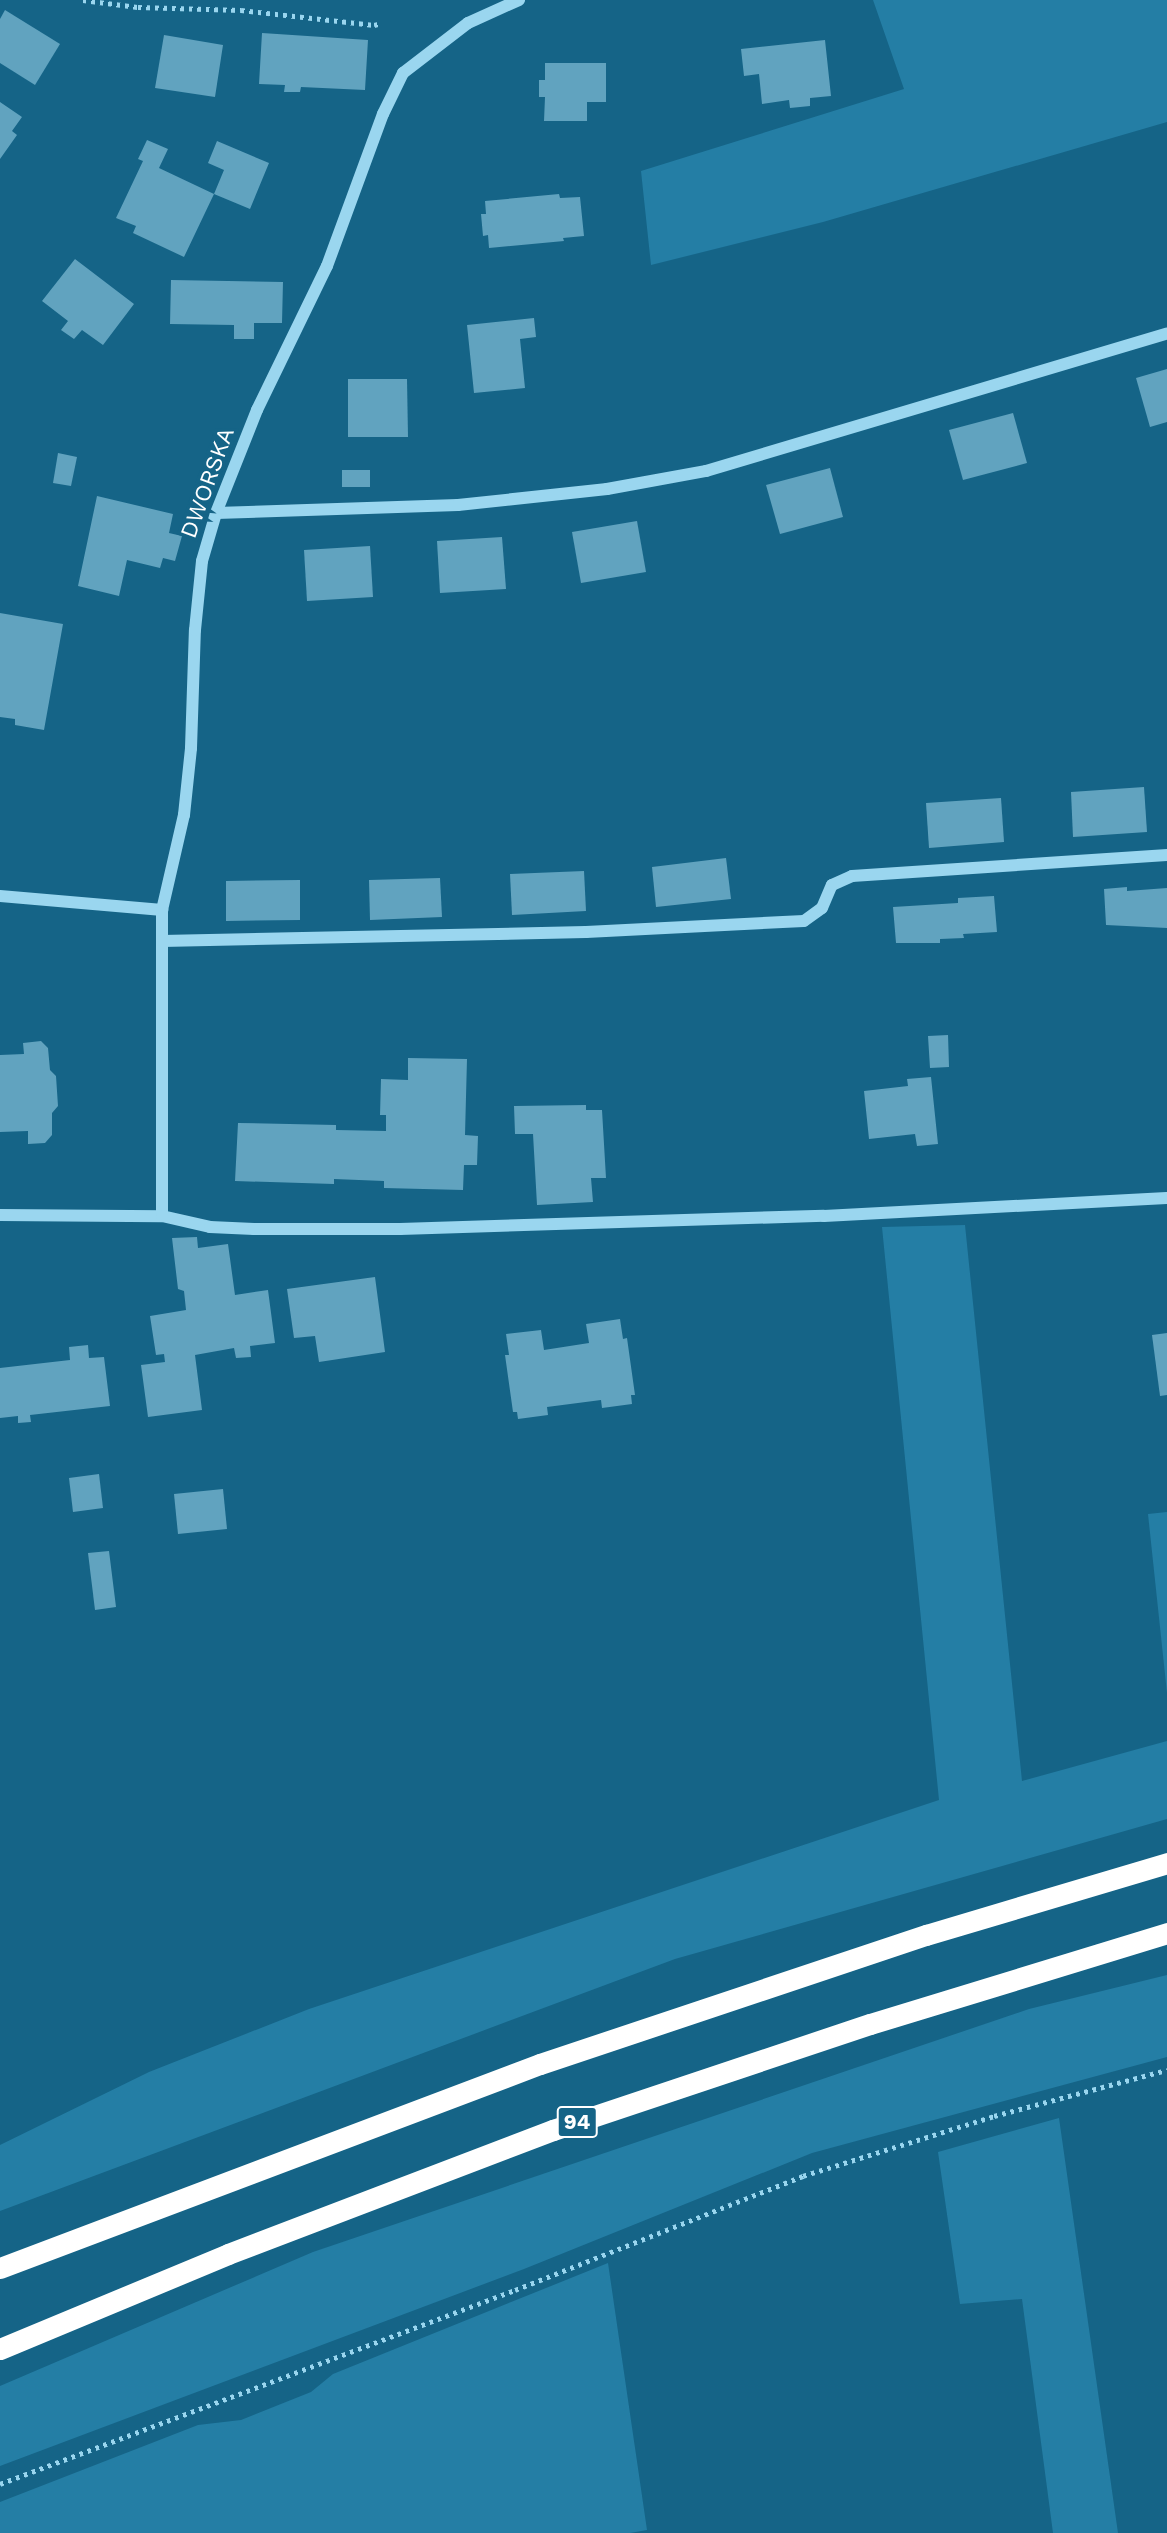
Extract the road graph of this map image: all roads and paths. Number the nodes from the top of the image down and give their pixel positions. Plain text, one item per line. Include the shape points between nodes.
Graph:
1 (83, 0) edge
2 (519, 0) edge
3 (382, 23) dead end
4 (1167, 334) edge
5 (216, 513) junction
6 (1167, 855) edge
7 (0, 896) edge
8 (162, 910) junction
9 (162, 941) junction
10 (1167, 1198) edge
11 (0, 1215) edge
12 (162, 1216) junction
13 (1167, 1863) edge
14 (1167, 1933) edge
15 (1167, 2070) edge
16 (0, 2268) edge
17 (0, 2349) edge
18 (0, 2484) edge

1 - 3 path
2 - 5 street, DWORSKA via 468,23 403,73 383,114 327,266 257,410
4 - 5 street via 706,471 607,489 458,505
5 - 8 street, DWORSKA via 202,561 184,815
6 - 9 street via 852,876 832,885 822,908 804,921 586,932
7 - 8 street
8 - 9 street, DWORSKA
9 - 12 street, DWORSKA
10 - 12 street via 824,1216 400,1229 210,1227
11 - 12 street
13 - 16 highway via 926,1935 540,2064
14 - 17 highway, 94 via 870,2024 553,2130 228,2254
15 - 18 path via 994,2116 803,2176

